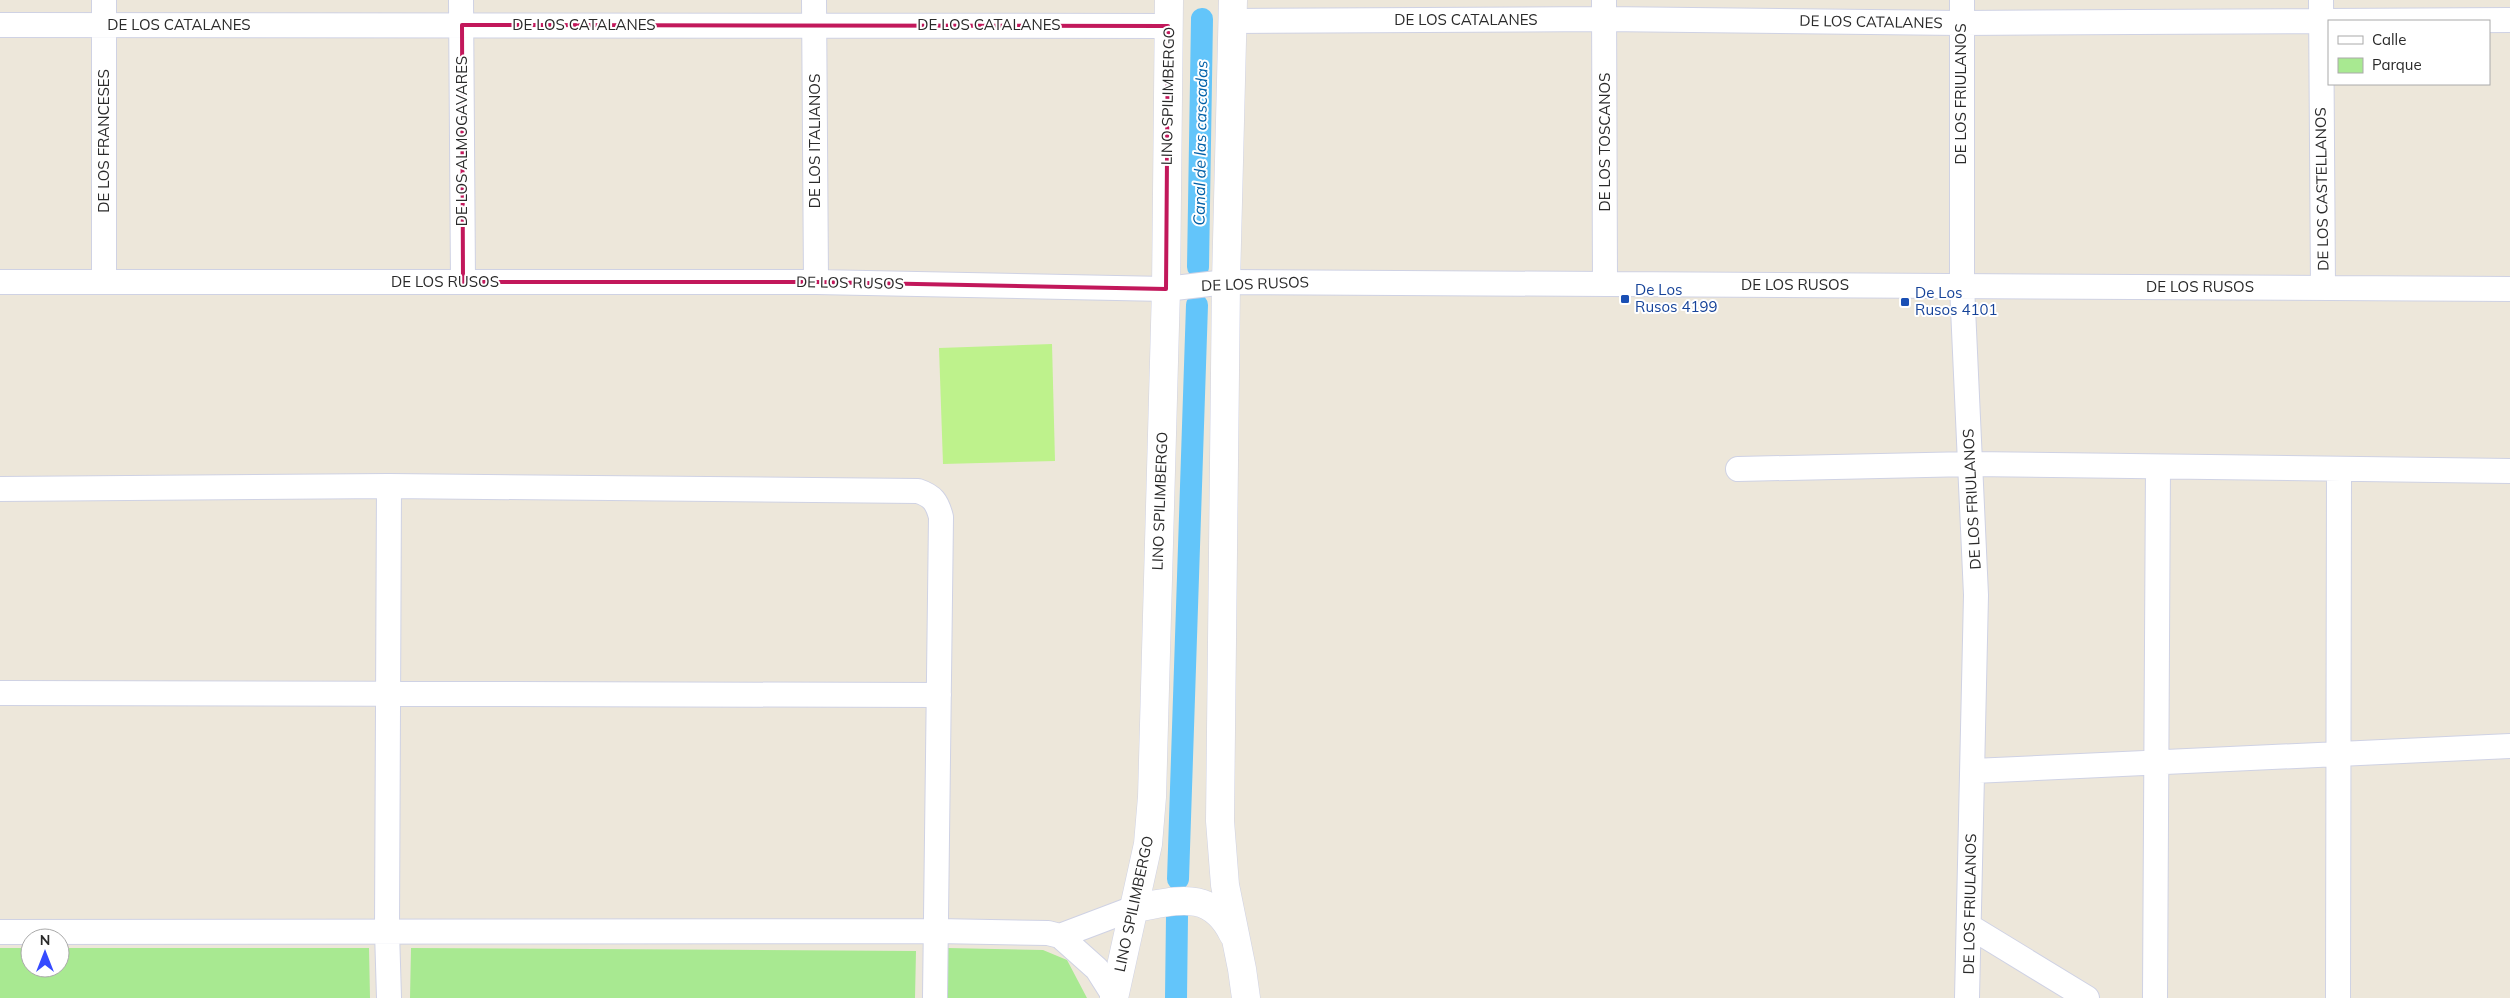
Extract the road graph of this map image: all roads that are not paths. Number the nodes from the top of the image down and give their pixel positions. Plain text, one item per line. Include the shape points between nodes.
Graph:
1 (104, 0) edge
2 (461, 0) edge
3 (814, 0) edge
4 (1233, 10) edge
5 (1604, 10) edge
6 (2321, 10) edge
7 (1961, 11) edge
8 (1168, 13) edge
9 (2510, 20) edge
10 (0, 25) edge
11 (104, 25) junction
12 (462, 25) junction
13 (814, 25) junction
14 (0, 282) edge
15 (104, 282) junction
16 (463, 282) junction
17 (816, 282) junction
18 (1226, 282) junction
19 (1605, 283) junction
20 (1962, 286) junction
21 (2323, 288) junction
22 (1166, 289) junction
23 (2510, 289) edge
24 (1971, 464) junction
25 (2158, 467) junction
26 (1738, 469) dead end
27 (2339, 470) junction
28 (2510, 471) edge
29 (389, 486) junction
30 (0, 489) edge
31 (0, 693) edge
32 (388, 694) junction
33 (940, 695) junction
34 (2510, 746) edge
35 (2339, 754) junction
36 (2157, 762) junction
37 (1973, 771) junction
38 (1134, 908) junction
39 (1969, 926) junction
40 (387, 931) junction
41 (936, 931) junction
42 (0, 932) edge
43 (1060, 936) junction
44 (1235, 937) junction
45 (1114, 997) edge
46 (389, 998) edge
47 (935, 998) edge
48 (1246, 998) edge
49 (1967, 998) edge
50 (2087, 998) edge
51 (2155, 998) edge
52 (2338, 998) edge

1 - 11 street, DE LOS FRANCESES
2 - 12 street, DE LOS ALMOGAVARES
3 - 13 street, DE LOS ITALIANOS
4 - 5 street, DE LOS CATALANES
4 - 18 main road
5 - 7 street, DE LOS CATALANES
5 - 19 street, DE LOS TOSCANOS
6 - 7 street, DE LOS CATALANES
6 - 9 street, DE LOS CATALANES
6 - 21 street, DE LOS CASTELLANOS
7 - 20 street, DE LOS FRIULANOS
8 - 13 street, DE LOS CATALANES
8 - 22 main road, LINO SPILIMBERGO
10 - 11 street, DE LOS CATALANES
11 - 12 street, DE LOS CATALANES
11 - 15 street, DE LOS FRANCESES
12 - 13 street, DE LOS CATALANES
12 - 16 street, DE LOS ALMOGAVARES
13 - 17 street, DE LOS ITALIANOS
14 - 15 street, DE LOS RUSOS
15 - 16 street, DE LOS RUSOS
16 - 17 street, DE LOS RUSOS
17 - 22 street, DE LOS RUSOS
18 - 19 street, DE LOS RUSOS
18 - 22 street, DE LOS RUSOS
18 - 44 main road via 1220,821 1225,885
19 - 20 street, DE LOS RUSOS
20 - 21 street, DE LOS RUSOS
20 - 24 street, DE LOS FRIULANOS
21 - 23 street, DE LOS RUSOS
22 - 38 main road, LINO SPILIMBERGO via 1152,797 1148,844
24 - 25 street
24 - 26 street
24 - 37 street, DE LOS FRIULANOS via 1976,587
25 - 27 street
25 - 36 street
27 - 28 street
27 - 35 street
29 - 30 street
29 - 32 street
29 - 33 street via 925,493 938,506 941,517
31 - 32 street
32 - 33 street
32 - 40 street
33 - 41 street
34 - 35 street
35 - 36 street
35 - 52 street
36 - 37 street
36 - 51 street
37 - 39 street, DE LOS FRIULANOS
38 - 43 street
38 - 44 main road via 1173,900 1196,901 1220,914
38 - 45 main road, LINO SPILIMBERGO
39 - 49 street, DE LOS FRIULANOS
39 - 50 street
40 - 41 street
40 - 42 street
40 - 46 street
41 - 43 street via 1048,933
41 - 47 street
43 - 45 street via 1097,969
44 - 48 main road

